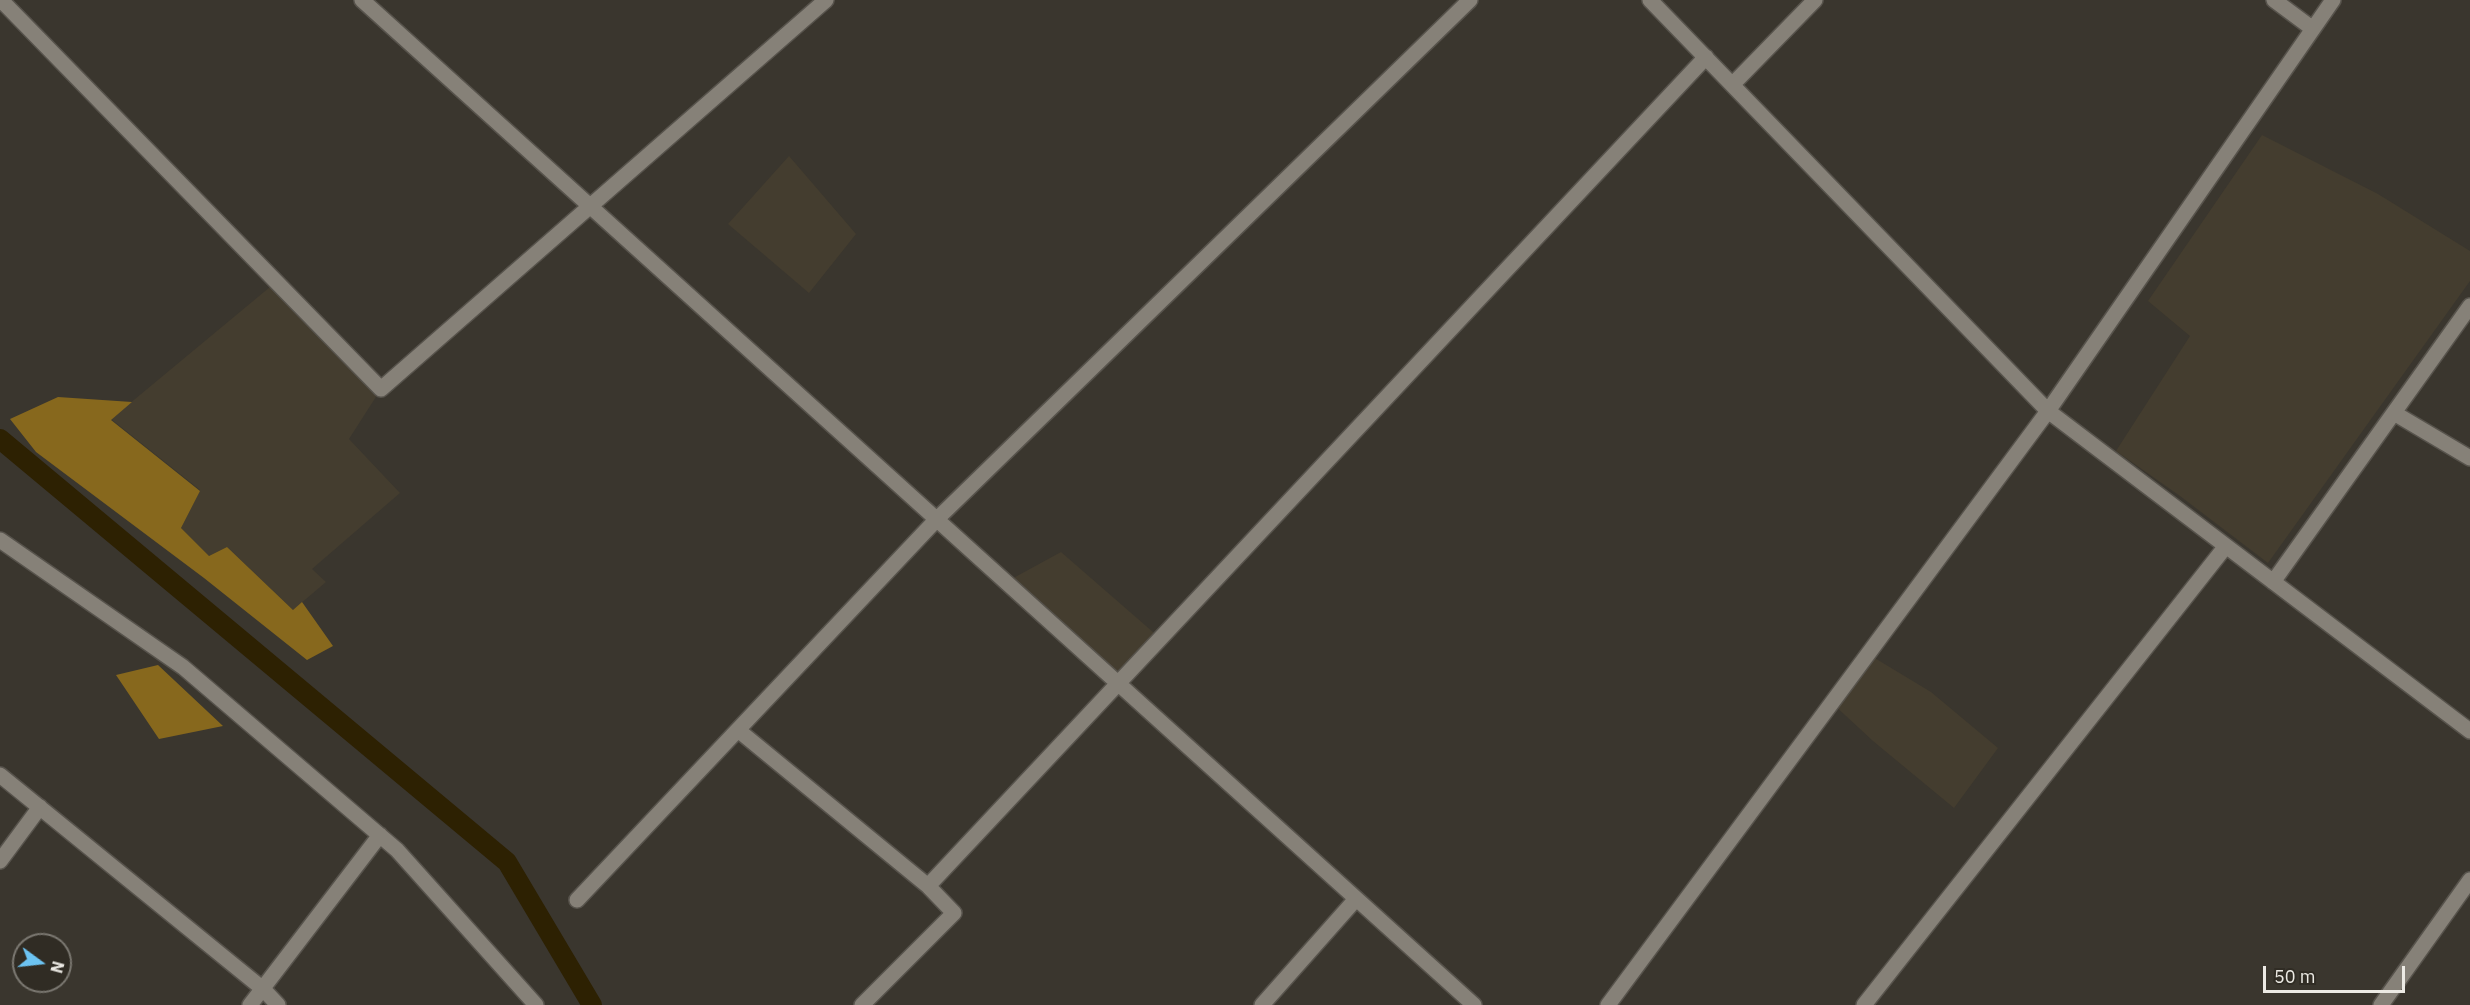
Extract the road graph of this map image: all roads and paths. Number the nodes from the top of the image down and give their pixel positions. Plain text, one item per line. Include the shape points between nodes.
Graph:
1 (1, 0) edge
2 (362, 0) edge
3 (826, 0) edge
4 (1470, 0) edge
5 (1650, 0) edge
6 (1815, 0) edge
7 (2274, 0) edge
8 (2333, 0) edge
9 (2313, 29) junction
10 (1706, 57) junction
11 (1733, 84) junction
12 (591, 207) junction
13 (2470, 306) edge
14 (2048, 411) junction
15 (2394, 413) junction
16 (2470, 458) edge
17 (937, 519) junction
18 (0, 540) edge
19 (2226, 546) junction
20 (2273, 582) junction
21 (1119, 684) junction
22 (738, 730) junction
23 (2470, 731) edge
24 (0, 775) edge
25 (40, 807) junction
26 (380, 835) junction
27 (0, 861) edge
28 (2470, 880) edge
29 (928, 886) junction
30 (1356, 899) junction
31 (577, 900) dead end
32 (263, 989) junction
33 (250, 1005) edge
34 (278, 1005) edge
35 (536, 1005) edge
36 (862, 1005) edge
37 (1262, 1005) edge
38 (1474, 1005) edge
39 (1608, 1005) edge
40 (1864, 1005) edge
41 (2381, 1005) edge

1 - 12 street via 381,389
2 - 12 street
3 - 12 street
4 - 17 street
5 - 10 street
6 - 11 street
7 - 9 street
8 - 9 street
9 - 14 street
10 - 11 street
10 - 21 street
11 - 14 street
12 - 17 street
13 - 15 street
14 - 19 street
14 - 39 street
15 - 16 street
15 - 20 street
17 - 21 street
17 - 22 street
18 - 26 street via 183,667
19 - 20 street
19 - 40 street
20 - 23 street
21 - 29 street
21 - 30 street
22 - 29 street
22 - 31 street
24 - 25 street
25 - 27 street
25 - 32 street
26 - 32 street
26 - 35 street
28 - 41 street
29 - 36 street via 954,913
30 - 37 street
30 - 38 street
32 - 33 street
32 - 34 street

